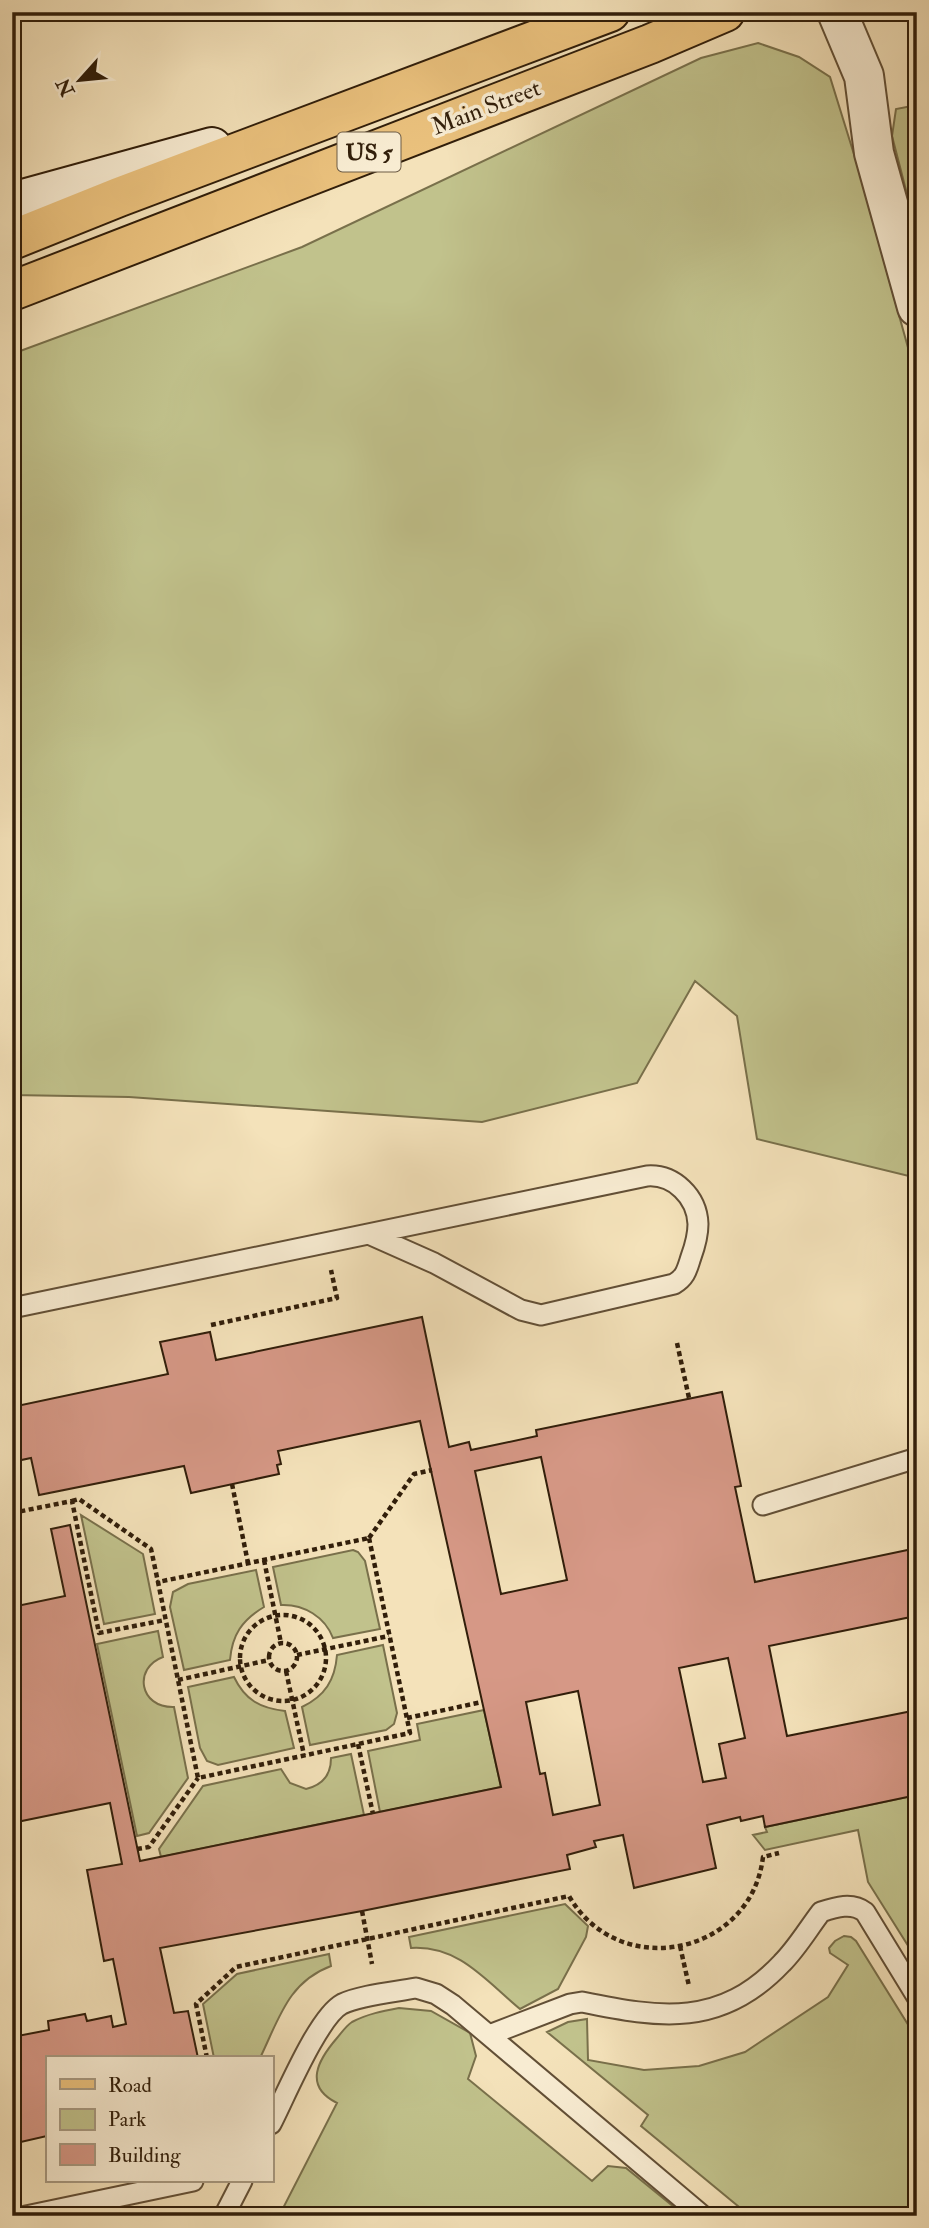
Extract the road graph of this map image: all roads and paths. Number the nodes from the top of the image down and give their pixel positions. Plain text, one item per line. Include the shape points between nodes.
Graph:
1 (610, 12) edge
2 (725, 12) edge
3 (838, 12) edge
4 (379, 100) junction
5 (12, 202) edge
6 (12, 240) edge
7 (12, 290) edge
8 (917, 307) edge
9 (371, 1235) junction
10 (330, 1266) dead end
11 (12, 1308) edge
12 (211, 1325) dead end
13 (677, 1343) dead end
14 (689, 1398) dead end
15 (917, 1458) edge
16 (432, 1471) dead end
17 (232, 1484) dead end
18 (72, 1501) junction
19 (763, 1504) dead end
20 (12, 1513) edge
21 (369, 1538) junction
22 (264, 1560) junction
23 (248, 1563) junction
24 (158, 1582) junction
25 (274, 1615) junction
26 (165, 1620) junction
27 (389, 1636) junction
28 (281, 1643) junction
29 (325, 1649) junction
30 (298, 1655) junction
31 (269, 1660) junction
32 (241, 1667) junction
33 (286, 1671) junction
34 (177, 1679) junction
35 (292, 1700) junction
36 (482, 1702) dead end
37 (407, 1718) junction
38 (358, 1744) junction
39 (304, 1755) junction
40 (198, 1778) junction
41 (373, 1814) dead end
42 (137, 1849) dead end
43 (779, 1853) dead end
44 (362, 1911) dead end
45 (368, 1938) junction
46 (680, 1946) junction
47 (372, 1964) dead end
48 (917, 1997) edge
49 (694, 2012) junction
50 (489, 2035) junction
51 (207, 2056) edge
52 (273, 2120) edge
53 (188, 2182) edge
54 (242, 2182) edge
55 (26, 2216) edge
56 (225, 2216) edge
57 (703, 2216) edge

1 - 4 main road, Main Street / US 5
2 - 7 main road, Main Street / US 5
3 - 8 main road via 864,76 874,153
4 - 5 main road, Main Street
4 - 6 main road, Main Street / US 5
9 - 9 lane via 521,1310 541,1315 674,1284 684,1277 698,1223 688,1194 657,1175
9 - 11 lane
10 - 12 path via 337,1298
13 - 14 path
15 - 19 lane
16 - 21 path via 414,1474
17 - 23 path
18 - 20 path
18 - 24 path via 79,1499 151,1549
18 - 26 path via 99,1633
21 - 22 path
21 - 27 path
22 - 23 path
22 - 25 path
23 - 24 path
24 - 26 path
25 - 28 path
25 - 29 path via 304,1619
25 - 32 path via 251,1628 243,1640
26 - 34 path
27 - 29 path
27 - 37 path
28 - 30 path via 293,1647
28 - 31 path via 270,1651
29 - 30 path
29 - 35 path via 325,1671 317,1685
30 - 33 path via 296,1665
31 - 32 path
31 - 33 path via 279,1671
32 - 34 path
32 - 35 path via 245,1680 265,1698
33 - 35 path
34 - 40 path
35 - 39 path
36 - 37 path
37 - 38 path via 410,1733
38 - 39 path
38 - 41 path
39 - 40 path
40 - 42 path via 149,1847
43 - 46 path via 763,1857 753,1890 734,1918 720,1931
44 - 45 path
45 - 46 path via 569,1896 583,1917 623,1942 652,1949
45 - 47 path
45 - 51 path via 236,1967 196,2004
46 - 49 path
48 - 49 lane via 865,1912 849,1905 821,1912 764,1981 724,2004
49 - 50 lane via 655,2015 582,2002
50 - 52 lane via 453,2005 416,1988 342,2004 332,2011 316,2037
50 - 57 lane
53 - 55 lane
54 - 56 lane

